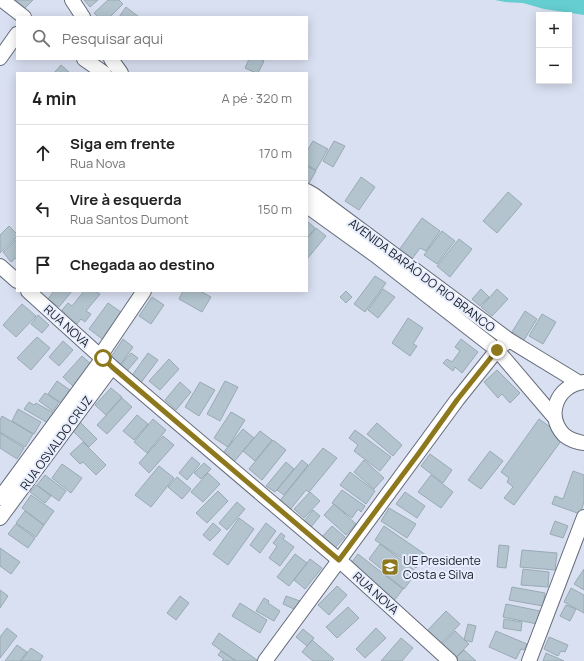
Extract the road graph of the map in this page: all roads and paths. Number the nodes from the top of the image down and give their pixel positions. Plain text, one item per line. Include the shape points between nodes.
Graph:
1 (2, 0) edge
2 (72, 0) edge
3 (23, 16) edge
4 (82, 16) edge
5 (16, 35) edge
6 (0, 58) edge
7 (85, 60) edge
8 (112, 60) edge
9 (103, 72) edge
10 (119, 72) edge
11 (308, 192) edge
12 (308, 207) edge
13 (0, 266) edge
14 (16, 280) edge
15 (29, 292) edge
16 (143, 292) edge
17 (508, 340) junction
18 (497, 350) junction
19 (105, 361) junction
20 (581, 382) edge
21 (555, 418) junction
22 (584, 444) edge
23 (0, 498) edge
24 (584, 517) edge
25 (0, 518) edge
26 (339, 560) junction
27 (265, 661) edge
28 (450, 661) edge
29 (529, 661) edge

1 - 3 street
2 - 4 street
5 - 6 street
7 - 9 street
8 - 10 street
11 - 17 street, AVENIDA BARÃO DO RIO BRANCO
12 - 18 street, AVENIDA BARÃO DO RIO BRANCO via 375,255
13 - 14 street
15 - 19 street, RUA NOVA
16 - 19 street, RUA OSVALDO CRUZ
17 - 18 street
17 - 20 street, AVENIDA BARÃO DO RIO BRANCO
18 - 21 street, AVENIDA BARÃO DO RIO BRANCO
18 - 26 street
19 - 23 street, RUA OSVALDO CRUZ
19 - 25 street, RUA OSVALDO CRUZ
19 - 26 street, RUA NOVA
20 - 21 street via 563,392 555,409
21 - 22 street, AVENIDA BARÃO DO RIO BRANCO via 565,436
24 - 29 street
26 - 27 street
26 - 28 street, RUA NOVA

